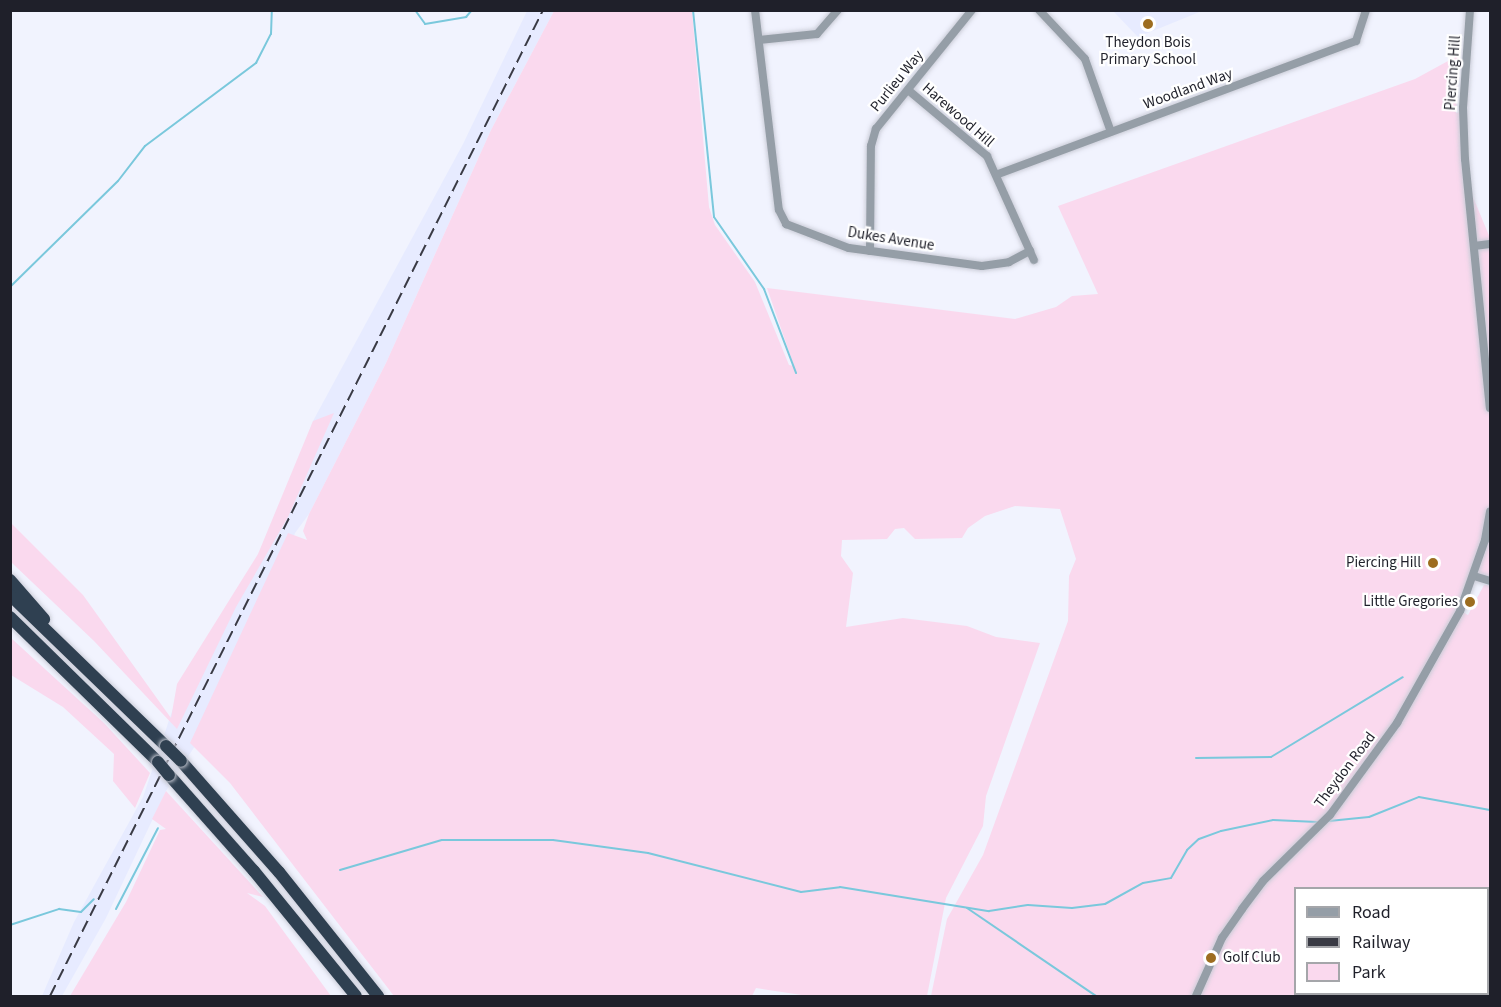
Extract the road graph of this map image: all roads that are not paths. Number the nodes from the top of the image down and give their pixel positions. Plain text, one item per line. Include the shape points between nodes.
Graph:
1 (755, 10) edge
2 (838, 10) edge
3 (972, 10) edge
4 (1039, 10) edge
5 (1366, 10) edge
6 (1470, 10) edge
7 (759, 40) junction
8 (908, 90) junction
9 (1111, 132) junction
10 (998, 174) junction
11 (1491, 244) edge
12 (1474, 246) junction
13 (870, 251) junction
14 (1030, 251) junction
15 (1034, 260) dead end
16 (1491, 408) edge
17 (1491, 511) edge
18 (1474, 576) junction
19 (10, 580) edge
20 (1491, 581) edge
21 (10, 595) edge
22 (10, 617) edge
23 (10, 628) edge
24 (51, 631) junction
25 (88, 691) junction
26 (356, 996) edge
27 (378, 996) edge
28 (1196, 996) edge

1 - 7 street, Dukes Avenue
2 - 7 street via 818,34
3 - 8 street, Purlieu Way
4 - 9 street via 1084,59
5 - 9 street, Woodland Way via 1356,41
6 - 12 street, Piercing Hill via 1463,108
7 - 13 street, Dukes Avenue via 782,220 849,248
8 - 10 street, Harewood Hill via 987,156
8 - 13 street, Purlieu Way via 876,129 872,146
9 - 10 street, Woodland Way
10 - 14 street, Harewood Hill
11 - 12 street
12 - 16 street, Piercing Hill
13 - 14 street, Dukes Avenue via 982,266 1009,262
14 - 15 street, Harewood Hill
17 - 18 street, Theydon Road
18 - 20 street
18 - 28 street, Theydon Road via 1460,611 1397,723 1330,815 1263,881 1242,909 1222,938
19 - 24 highway via 34,603
21 - 24 highway
22 - 25 highway
23 - 25 highway via 57,671
24 - 27 highway, bridge via 181,760 286,880
25 - 26 highway, bridge via 158,762 260,878

